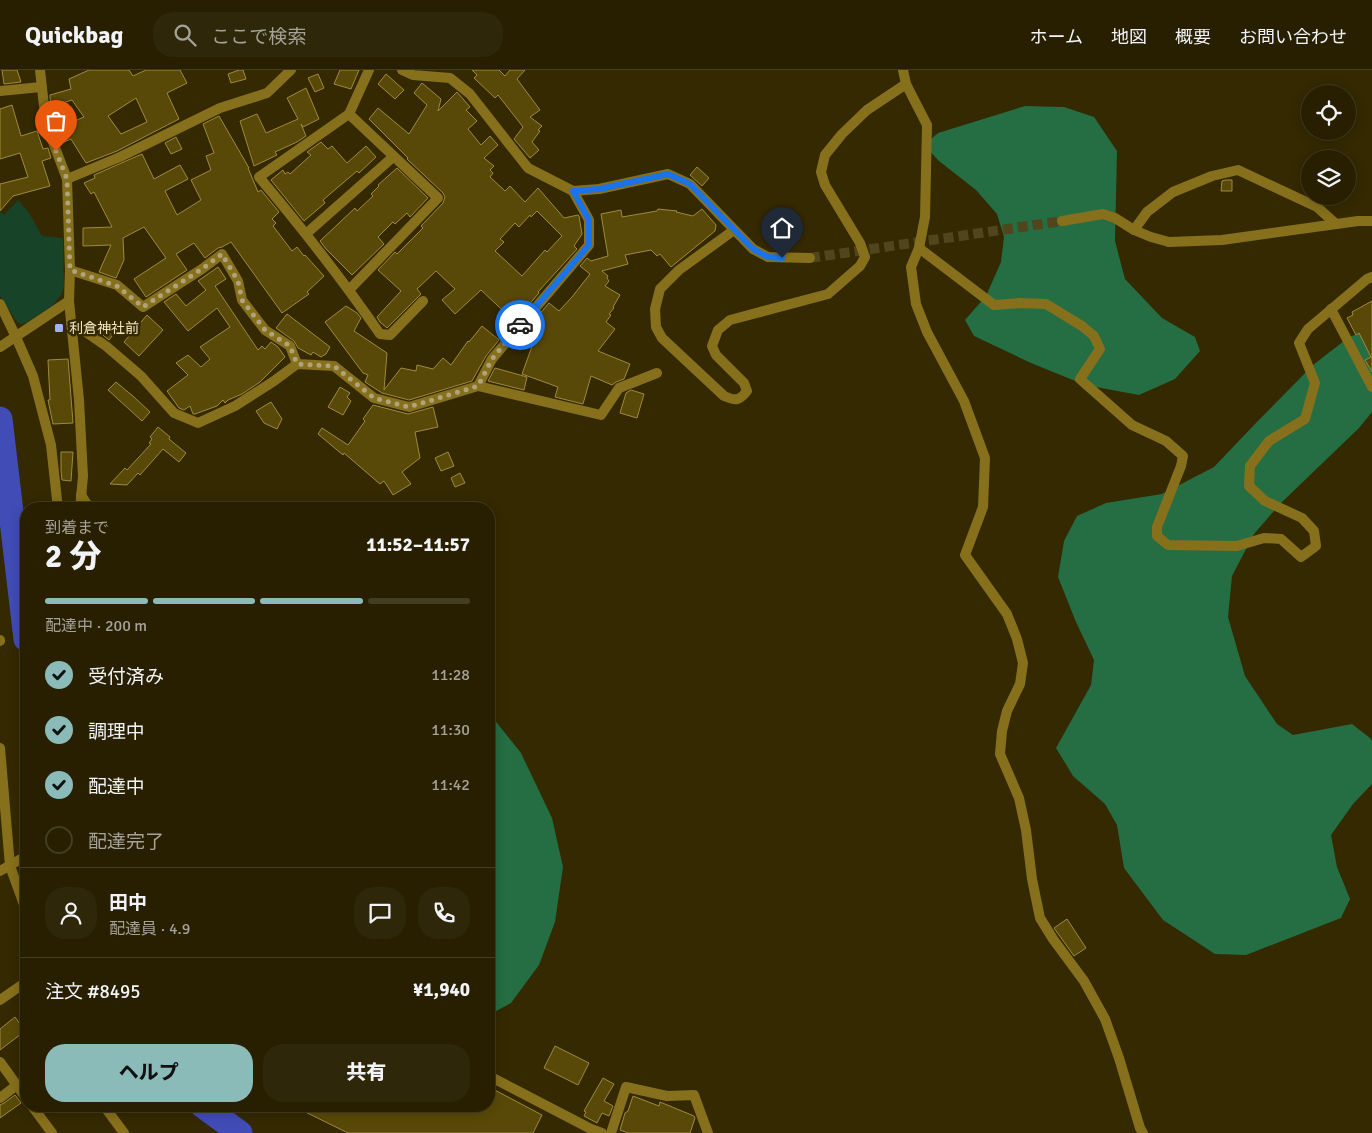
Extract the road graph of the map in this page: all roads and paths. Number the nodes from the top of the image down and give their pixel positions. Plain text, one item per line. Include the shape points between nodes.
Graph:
1 (40, 70) edge
2 (291, 70) edge
3 (369, 70) edge
4 (402, 70) edge
5 (903, 70) edge
6 (906, 84) junction
7 (41, 87) junction
8 (0, 91) edge
9 (349, 114) junction
10 (393, 157) junction
11 (67, 179) junction
12 (573, 191) junction
13 (1062, 221) tunnel mouth
14 (1372, 221) edge
15 (1336, 224) junction
16 (734, 230) junction
17 (1134, 230) junction
18 (306, 233) junction
19 (919, 248) junction
20 (810, 258) tunnel mouth
21 (70, 270) junction
22 (1372, 277) edge
23 (350, 289) junction
24 (69, 301) junction
25 (423, 301) dead end
26 (0, 304) edge
27 (1331, 308) junction
28 (71, 322) junction
29 (8, 342) edge
30 (297, 364) junction
31 (657, 373) dead end
32 (478, 386) junction
33 (1372, 387) edge
34 (81, 495) junction
35 (57, 502) edge
36 (80, 502) edge
37 (86, 502) edge
38 (0, 748) edge
39 (20, 860) edge
40 (10, 866) junction
41 (0, 871) edge
42 (20, 894) edge
43 (20, 986) edge
44 (0, 1000) edge
45 (0, 1062) edge
46 (495, 1079) edge
47 (20, 1087) edge
48 (20, 1091) edge
49 (0, 1098) edge
50 (36, 1112) edge
51 (108, 1112) edge
52 (590, 1131) edge
53 (52, 1133) edge
54 (124, 1133) edge
55 (602, 1133) edge
56 (610, 1133) edge
57 (708, 1133) edge
58 (1143, 1133) edge

1 - 7 street
2 - 11 street via 267,93 220,108
3 - 9 street
4 - 12 street via 413,75 450,78 470,94 528,168
5 - 6 street
6 - 16 street via 867,110 825,155 821,172 825,185 860,243 865,258 860,266 828,294 730,320 718,330 712,346 716,355 747,390 741,398 734,400 724,396 662,338 656,327 655,309 660,289 679,270
6 - 19 street via 927,125 925,217
7 - 8 street
7 - 11 street via 51,137
9 - 10 street
9 - 18 street via 259,177
10 - 18 street
10 - 23 street via 438,198
11 - 21 street
12 - 16 street via 599,189 668,174 690,184
12 - 32 street via 589,220 589,245 492,359
13 - 17 street via 1103,214
14 - 15 street
15 - 17 street via 1222,240 1169,242
15 - 17 street via 1317,207 1238,170 1212,176 1173,192 1147,212
16 - 20 street via 753,249 768,257
18 - 23 street
19 - 27 street via 994,305 1046,304 1094,336 1100,349 1080,379 1132,425 1166,440 1183,456 1157,528 1157,536 1168,545 1237,546 1264,538 1281,539 1302,557 1316,546 1314,532 1302,518 1265,501 1249,486 1250,466 1269,441 1305,419 1315,383 1299,343 1308,329
19 - 58 street via 911,267 916,304 927,332 964,401 984,458 983,507 965,555 1007,614 1018,639 1022,663 1020,684 1007,711 1000,754 1020,798 1040,918 1084,981 1105,1020
21 - 24 street
21 - 30 street via 117,286 143,307 222,254 238,281 242,300 265,330 290,346
22 - 27 street
23 - 25 street via 380,334 390,335
24 - 28 street
24 - 29 street
26 - 29 street
27 - 33 street
28 - 30 street via 141,376 174,413 198,423 235,406
28 - 34 street via 79,400
29 - 35 street via 33,376 51,445
30 - 32 street via 334,366 374,398 409,407
31 - 32 street via 619,388 602,415
34 - 36 street
34 - 37 street
38 - 40 street
39 - 40 street
40 - 41 street
40 - 42 street
43 - 44 street
45 - 47 street
46 - 52 street
48 - 49 street
50 - 53 street
51 - 54 street
52 - 55 street
56 - 57 street via 626,1087 667,1096 694,1095

